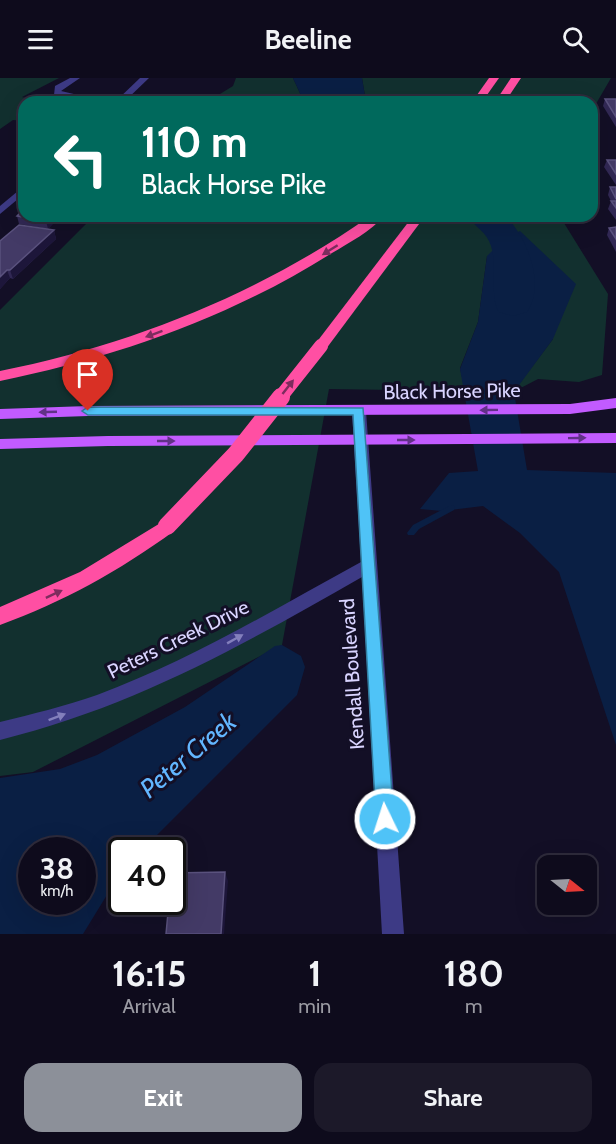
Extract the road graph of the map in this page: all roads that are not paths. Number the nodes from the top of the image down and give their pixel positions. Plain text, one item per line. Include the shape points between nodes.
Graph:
1 (76, 78) edge
2 (145, 78) edge
3 (494, 78) edge
4 (516, 78) edge
5 (73, 96) edge
6 (125, 96) edge
7 (481, 96) edge
8 (504, 96) edge
9 (18, 195) edge
10 (0, 212) edge
11 (369, 222) edge
12 (414, 222) edge
13 (0, 376) edge
14 (616, 403) edge
15 (359, 411) junction
16 (0, 414) edge
17 (616, 438) edge
18 (360, 440) junction
19 (0, 444) edge
20 (367, 566) junction
21 (0, 616) edge
22 (0, 730) edge
23 (393, 934) edge

1 - 5 street via 58,88 57,93
2 - 6 street
3 - 7 highway
4 - 8 highway
9 - 10 street
11 -> 13 highway via 305,264 191,320 143,338
21 -> 12 highway, bridge via 104,569 167,526 236,454
14 -> 15 main road, Black Horse Pike via 570,408
15 -> 16 main road, Black Horse Pike
15 - 18 street, Kendall Boulevard
18 -> 17 main road
19 -> 18 main road
18 - 20 street, Kendall Boulevard
22 -> 20 street, Peters Creek Drive via 42,722 147,683
20 - 23 street, Kendall Boulevard

